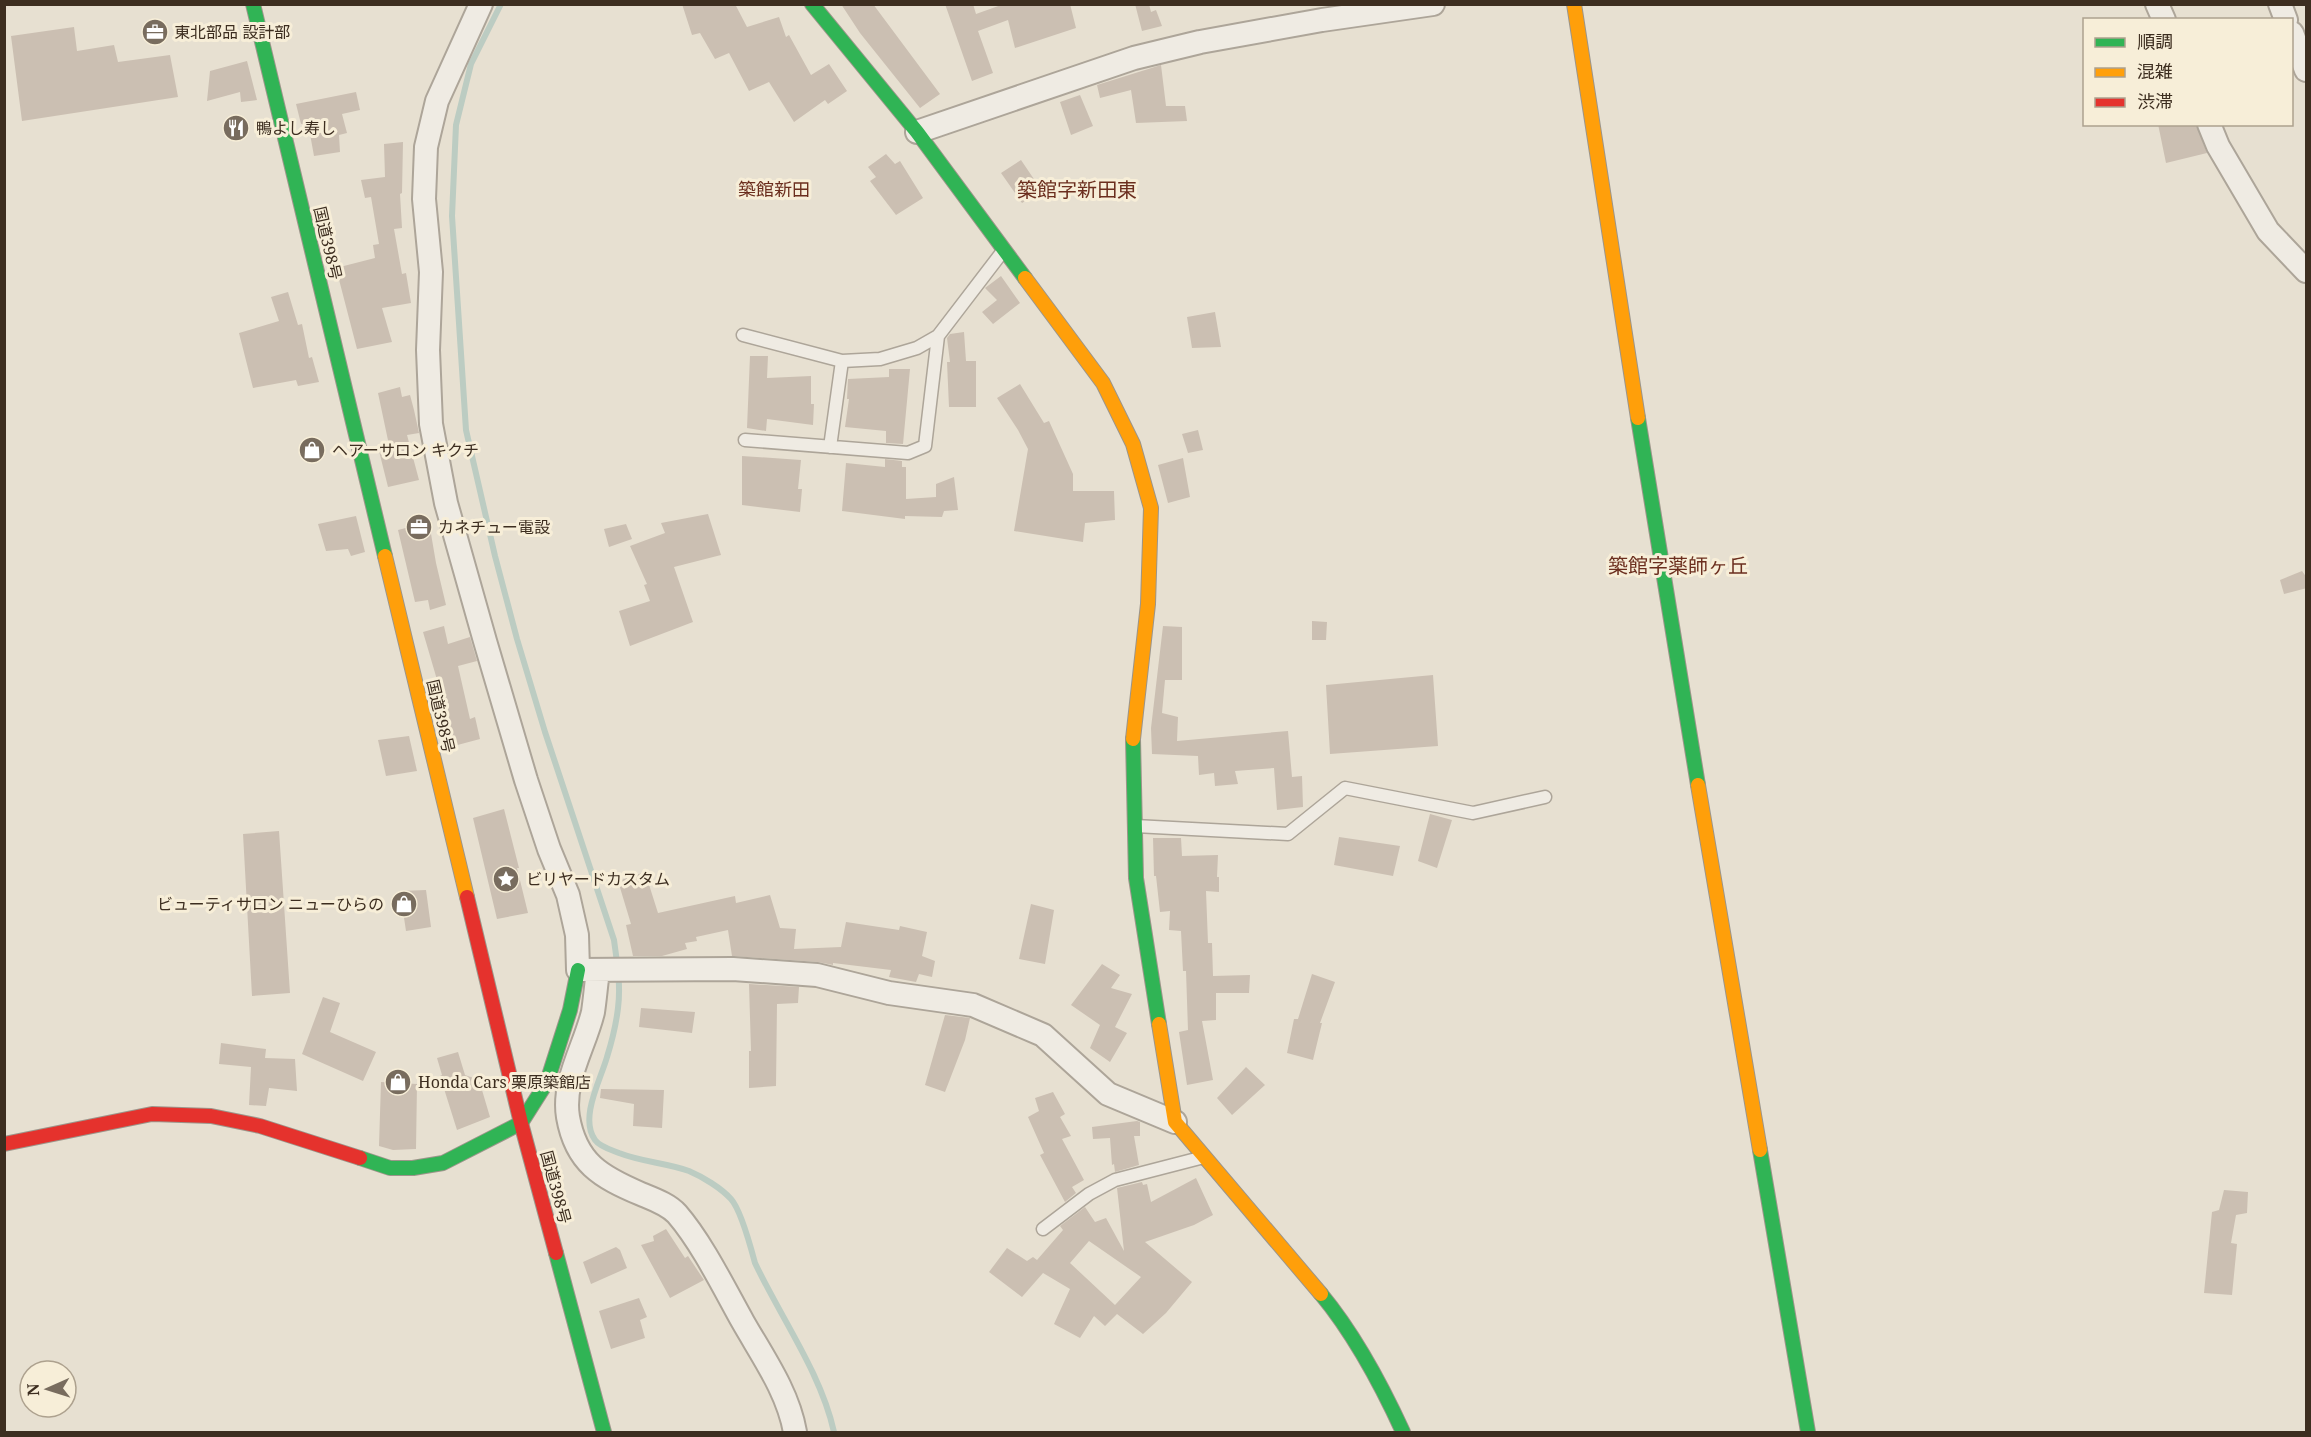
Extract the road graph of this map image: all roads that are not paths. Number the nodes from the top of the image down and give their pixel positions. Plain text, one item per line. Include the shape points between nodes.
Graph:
1 (253, 4) edge
2 (481, 4) edge
3 (812, 4) edge
4 (1433, 4) edge
5 (1574, 4) edge
6 (2157, 4) edge
7 (1321, 12) edge
8 (2163, 18) edge
9 (2293, 35) edge
10 (2307, 70) edge
11 (2210, 126) edge
12 (916, 132) junction
13 (1004, 249) junction
14 (2307, 271) edge
15 (743, 335) dead end
16 (938, 336) junction
17 (842, 361) junction
18 (745, 441) dead end
19 (830, 447) junction
20 (1545, 797) dead end
21 (1135, 826) junction
22 (594, 971) junction
23 (1175, 1122) junction
24 (521, 1123) junction
25 (4, 1144) edge
26 (1204, 1157) junction
27 (1043, 1229) dead end
28 (604, 1432) edge
29 (795, 1432) edge
30 (1403, 1432) edge
31 (1808, 1432) edge

1 - 24 main road, 国道398号
2 - 22 street via 437,101 426,147 431,424 446,503 526,780 568,895 577,935
3 - 12 main road
4 - 7 street
5 - 31 main road via 1662,570
6 - 8 street
7 - 12 street via 1134,58
9 - 10 street
11 - 14 street via 2268,231
12 - 13 main road
13 - 16 lane
13 - 21 main road via 1103,383 1132,444 1150,508 1148,604 1133,727
15 - 17 lane
16 - 17 lane via 917,348 880,359
16 - 19 lane via 925,446 908,453
17 - 19 lane
18 - 19 lane
20 - 21 lane via 1473,813 1345,788 1288,834
21 - 23 main road via 1136,878
22 - 23 street via 733,969 817,975 889,993 973,1005 1042,1035 1108,1094
22 - 24 main road via 570,1010 547,1082
22 - 29 street via 592,1012 567,1089 567,1114 574,1143 598,1172 676,1212 781,1390
23 - 26 main road
24 - 25 main road via 443,1162 413,1168 390,1168 260,1126 211,1116 152,1114
24 - 28 main road, 国道398号
26 - 27 lane via 1115,1180 1089,1194
26 - 30 main road via 1337,1314 1386,1395

